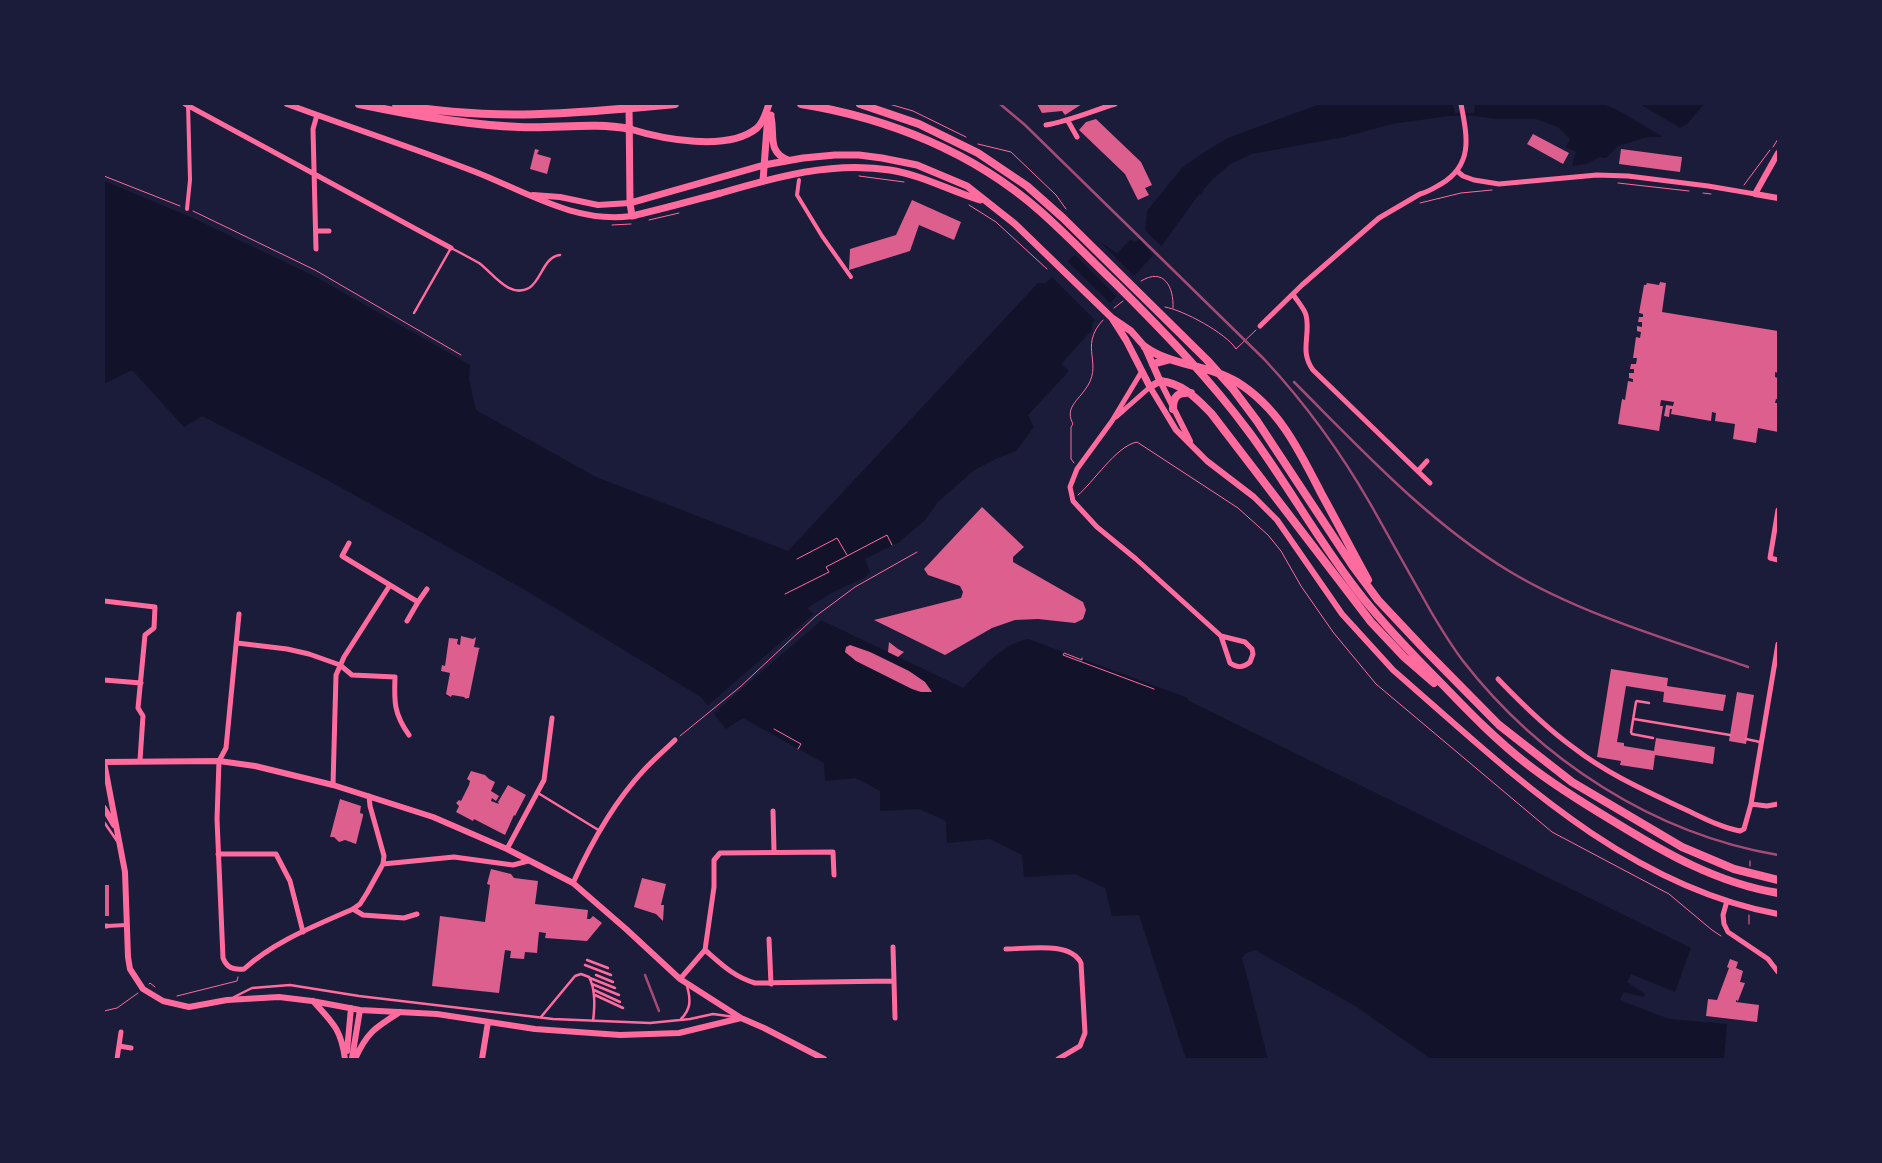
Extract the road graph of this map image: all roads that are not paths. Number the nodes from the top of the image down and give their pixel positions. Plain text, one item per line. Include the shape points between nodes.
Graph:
1 (187, 104) edge
2 (287, 104) edge
3 (359, 104) edge
4 (396, 104) edge
5 (629, 104) edge
6 (675, 104) edge
7 (769, 104) edge
8 (801, 104) edge
9 (860, 104) edge
10 (1115, 104) edge
11 (1461, 104) edge
12 (317, 115) junction
13 (771, 115) junction
14 (1068, 121) junction
15 (1046, 125) dead end
16 (630, 129) junction
17 (1077, 138) dead end
18 (1778, 153) edge
19 (788, 160) junction
20 (764, 166) junction
21 (921, 167) junction
22 (1457, 171) junction
23 (315, 173) junction
24 (918, 177) junction
25 (799, 180) dead end
26 (763, 181) junction
27 (1755, 194) junction
28 (530, 195) junction
29 (1778, 198) edge
30 (983, 200) junction
31 (630, 203) junction
32 (187, 208) road end
33 (634, 220) junction
34 (316, 231) junction
35 (329, 231) dead end
36 (451, 248) junction
37 (316, 249) dead end
38 (560, 255) dead end
39 (851, 277) dead end
40 (1293, 294) junction
41 (414, 313) dead end
42 (1112, 318) junction
43 (1260, 326) road end
44 (1145, 347) junction
45 (1160, 358) junction
46 (1153, 364) junction
47 (1142, 370) junction
48 (1160, 381) junction
49 (1150, 387) junction
50 (1190, 393) junction
51 (1173, 408) junction
52 (1112, 421) junction
53 (1192, 445) junction
54 (1427, 461) dead end
55 (1418, 471) junction
56 (1430, 483) dead end
57 (1778, 510) edge
58 (350, 543) dead end
59 (1778, 560) edge
60 (390, 585) junction
61 (427, 589) dead end
62 (1378, 600) junction
63 (104, 601) edge
64 (418, 602) junction
65 (239, 614) dead end
66 (407, 621) dead end
67 (1221, 636) junction
68 (237, 644) junction
69 (1778, 644) edge
70 (340, 665) junction
71 (1498, 679) dead end
72 (104, 680) edge
73 (141, 683) junction
74 (1649, 703) dead end
75 (1472, 715) junction
76 (552, 718) dead end
77 (1634, 719) junction
78 (408, 735) dead end
79 (1730, 735) dead end
80 (1652, 738) dead end
81 (1746, 739) dead end
82 (675, 740) road end
83 (1762, 742) junction
84 (140, 760) junction
85 (219, 761) junction
86 (104, 762) edge
87 (333, 785) junction
88 (537, 792) junction
89 (369, 796) junction
90 (1751, 804) junction
91 (1778, 804) edge
92 (104, 808) edge
93 (773, 811) dead end
94 (104, 822) edge
95 (116, 829) junction
96 (600, 831) junction
97 (120, 846) junction
98 (507, 849) junction
99 (774, 851) junction
100 (218, 854) junction
101 (528, 861) junction
102 (383, 864) junction
103 (834, 875) dead end
104 (1778, 880) edge
105 (573, 883) junction
106 (1778, 893) edge
107 (1727, 901) junction
108 (353, 908) junction
109 (417, 914) dead end
110 (1778, 914) edge
111 (126, 925) junction
112 (105, 926) edge
113 (303, 932) junction
114 (769, 939) dead end
115 (892, 948) dead end
116 (1006, 949) dead end
117 (706, 950) junction
118 (587, 960) dead end
119 (585, 965) dead end
120 (608, 968) dead end
121 (1778, 972) edge
122 (596, 975) dead end
123 (611, 975) dead end
124 (590, 978) junction
125 (894, 980) junction
126 (683, 981) junction
127 (613, 982) dead end
128 (592, 984) junction
129 (771, 984) junction
130 (616, 988) dead end
131 (594, 990) junction
132 (595, 995) junction
133 (618, 995) dead end
134 (228, 1000) junction
135 (312, 1001) junction
136 (620, 1002) dead end
137 (351, 1008) junction
138 (623, 1008) dead end
139 (360, 1010) junction
140 (400, 1012) junction
141 (540, 1017) junction
142 (742, 1018) junction
143 (895, 1018) dead end
144 (679, 1020) junction
145 (593, 1021) junction
146 (488, 1022) junction
147 (120, 1032) dead end
148 (119, 1046) junction
149 (131, 1048) dead end
150 (118, 1059) edge
151 (346, 1059) edge
152 (354, 1059) edge
153 (482, 1059) edge
154 (822, 1059) edge
155 (1058, 1059) edge

1 - 23 street
1 - 32 street via 190,180
2 - 12 street
3 - 16 main road via 496,126 551,128 600,125
4 - 6 main road via 464,113 527,115
5 - 16 main road
7 - 13 main road
7 - 16 main road via 757,128 733,138 680,141
8 - 75 main road via 834,109 906,131 997,178 1040,211 1152,320 1201,373 1249,432 1363,598
9 - 62 main road via 919,124 978,153 1067,216 1233,389
10 - 14 street
11 - 22 street via 1466,144 1463,162
12 - 23 street via 313,129
12 - 28 street
13 - 19 main road via 774,148 781,158
13 - 20 main road
14 - 15 street
14 - 17 street
16 - 31 main road
18 - 27 street
19 - 20 main road
19 - 21 main road via 859,155 888,158
20 - 26 main road
20 - 31 main road
21 - 24 main road
21 - 30 main road via 967,186
22 - 27 street via 1474,180 1498,184 1597,175 1664,180
22 - 40 street via 1435,188 1379,218
23 - 34 street
23 - 36 street
24 - 26 main road via 877,169 838,168
24 - 30 main road
25 - 39 street via 797,195
26 - 33 main road
27 - 29 street
28 - 31 street via 598,205
28 - 33 street via 550,205 599,218
30 - 42 main road via 1015,224
31 - 33 main road
34 - 35 street
34 - 37 street
36 - 38 lane via 479,263 496,279 516,290 527,289 552,257
36 - 41 lane
40 - 43 street
40 - 55 street via 1305,312 1308,325 1305,350 1312,370
42 - 44 main road via 1131,331
42 - 47 main road
44 - 45 main road
44 - 46 main road
45 - 46 main road
45 - 62 main road via 1214,371 1235,381 1259,398 1274,414 1288,432
46 - 47 main road
46 - 48 main road
47 - 49 main road
47 - 52 street
48 - 49 main road
48 - 50 main road via 1173,383
48 - 51 street
49 - 52 street
49 - 53 street via 1176,430
50 - 51 main road via 1176,396
50 - 75 main road via 1211,413 1371,622 1404,657
51 - 53 street
52 - 67 street via 1071,480 1070,492 1077,506 1097,528
53 - 107 street via 1270,513 1342,614 1410,685 1576,823 1620,851 1680,882
54 - 55 street
55 - 56 street
57 - 59 street via 1770,558
58 - 60 street via 342,556
60 - 64 street
60 - 70 street
61 - 64 street
62 - 104 main road via 1499,725 1572,782 1682,847 1734,869
63 - 73 street via 155,607 154,628 145,635
64 - 66 street
65 - 68 street
67 - 67 street via 1249,645 1253,654 1250,662 1242,667 1230,663
68 - 70 street via 286,649
68 - 85 street via 226,748
69 - 83 street
70 - 78 street via 352,675 395,677 394,701 399,722
70 - 87 street via 336,675
71 - 90 street via 1574,749 1650,793 1714,823 1740,831 1744,829
72 - 73 street
73 - 84 street via 138,708 143,716
74 - 77 lane via 1636,702
75 - 106 main road via 1499,741 1565,792 1662,851 1731,881
76 - 88 street via 544,780
77 - 79 lane
77 - 80 lane via 1632,734
81 - 83 lane
82 - 96 street via 644,770
83 - 90 street
84 - 85 street
84 - 86 street
85 - 87 street via 255,766
85 - 100 street
86 - 95 street
87 - 89 street
88 - 96 lane
88 - 98 street
89 - 98 street via 432,817
89 - 102 street via 384,856
90 - 91 street
92 - 95 street
93 - 99 street
94 - 97 lane
95 - 97 street
96 - 105 street
97 - 111 street via 125,872
98 - 101 street
99 - 103 street via 833,852
99 - 117 street via 720,853 714,860
100 - 113 street via 276,854 290,881
100 - 113 street via 226,965 244,969 260,954
101 - 102 street via 513,865 454,857
101 - 105 street
102 - 108 street via 368,893
105 - 126 street
107 - 110 street
107 - 121 street via 1723,915 1726,929 1768,959
108 - 109 street via 362,915 404,918
108 - 113 street
111 - 112 street
111 - 134 street via 130,969 143,989 163,1001 188,1006
114 - 129 street
115 - 125 street
116 - 155 street via 1057,949 1078,956 1083,971 1085,1033 1080,1046
117 - 126 street
117 - 129 street via 741,980
118 - 120 lane
119 - 123 lane
122 - 127 lane
124 - 128 lane
124 - 130 lane
124 - 141 lane via 581,974 575,976
125 - 129 street
125 - 143 street
126 - 142 street
126 - 144 lane via 690,997 688,1011
128 - 131 lane
128 - 133 lane
131 - 132 lane
131 - 136 lane
132 - 138 lane
132 - 145 lane
134 - 135 street via 279,997
134 - 141 lane via 252,988 290,985
135 - 137 street
135 - 151 street via 340,1033
137 - 139 street
137 - 151 street
139 - 140 street
139 - 152 street
140 - 146 street
140 - 152 street via 374,1028
141 - 145 lane
142 - 144 lane via 713,1014
142 - 146 street via 679,1033 632,1035
142 - 154 street
144 - 145 lane via 650,1023
146 - 153 street
147 - 148 street
148 - 149 street
148 - 150 street

